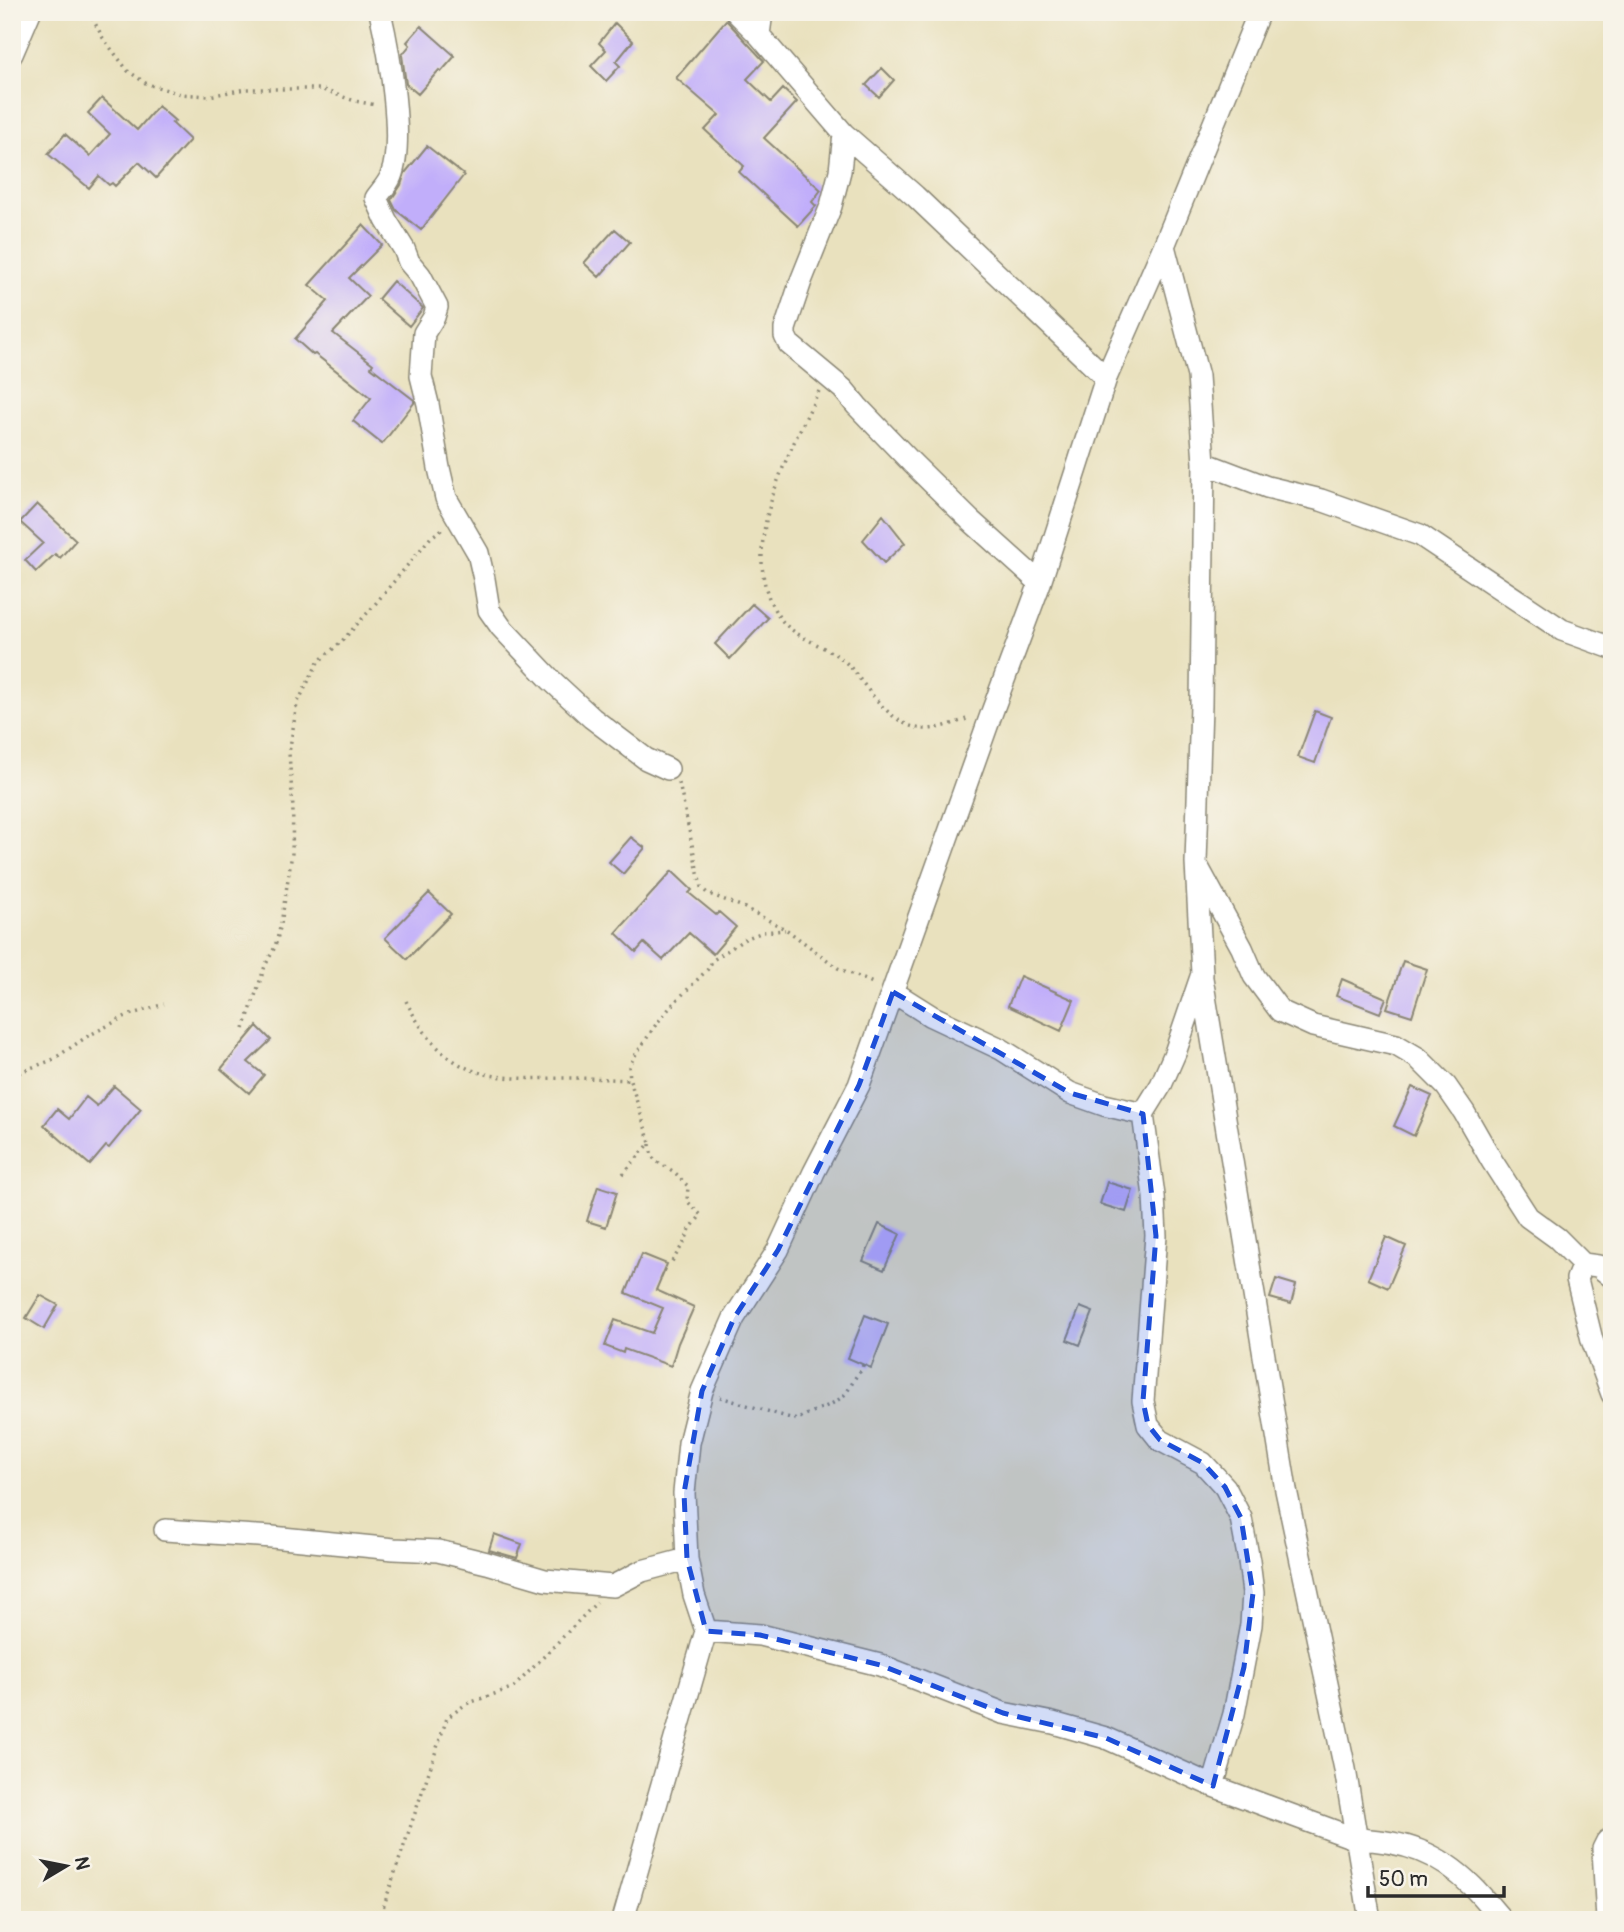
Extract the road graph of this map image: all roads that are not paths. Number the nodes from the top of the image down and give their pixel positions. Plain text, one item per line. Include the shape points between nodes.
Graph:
1 (30, 12) edge
2 (380, 12) edge
3 (736, 12) edge
4 (762, 12) edge
5 (1259, 12) edge
6 (760, 35) junction
7 (12, 54) edge
8 (844, 134) junction
9 (1164, 246) junction
10 (1106, 378) junction
11 (1204, 463) junction
12 (1040, 583) junction
13 (1612, 648) edge
14 (667, 769) road end
15 (1196, 863) junction
16 (1202, 974) junction
17 (893, 992) junction
18 (1143, 1114) junction
19 (1583, 1264) junction
20 (1612, 1277) edge
21 (1612, 1394) edge
22 (165, 1531) dead end
23 (687, 1559) junction
24 (706, 1631) junction
25 (1213, 1786) junction
26 (1356, 1839) junction
27 (1612, 1839) edge
28 (623, 1920) edge
29 (1370, 1920) edge
30 (1502, 1920) edge
31 (1607, 1920) edge

1 - 7 street
2 - 14 street via 395,108 397,156 391,178 376,198 437,307 424,333 421,376 446,498 478,553 489,610 501,627 592,718 646,759
3 - 6 street
4 - 6 street
5 - 9 street
6 - 8 street
8 - 10 street
8 - 12 street via 831,206 785,336 843,389 945,496
9 - 10 street
9 - 11 street via 1198,376
10 - 12 street
11 - 13 street via 1420,536 1562,630
11 - 15 street
12 - 17 street
15 - 16 street
15 - 19 street via 1254,976 1280,1011 1313,1026 1396,1045 1418,1058 1446,1086 1528,1217
16 - 18 street via 1175,1054
16 - 26 street via 1286,1490
17 - 18 street via 1001,1049 1070,1093
17 - 23 street via 859,1084 778,1250 734,1318 702,1391 689,1443 684,1493
18 - 25 street via 1156,1236 1145,1413 1160,1440 1203,1463 1225,1486 1241,1518 1253,1593 1244,1667
19 - 20 street via 1598,1266
19 - 21 street via 1577,1279
22 - 23 street via 439,1551 545,1580 613,1586 642,1571
23 - 24 street
24 - 25 street via 760,1635 880,1665 1003,1713 1106,1738
24 - 28 street
25 - 26 street
26 - 29 street
26 - 30 street via 1417,1849 1440,1860
27 - 31 street via 1603,1849

